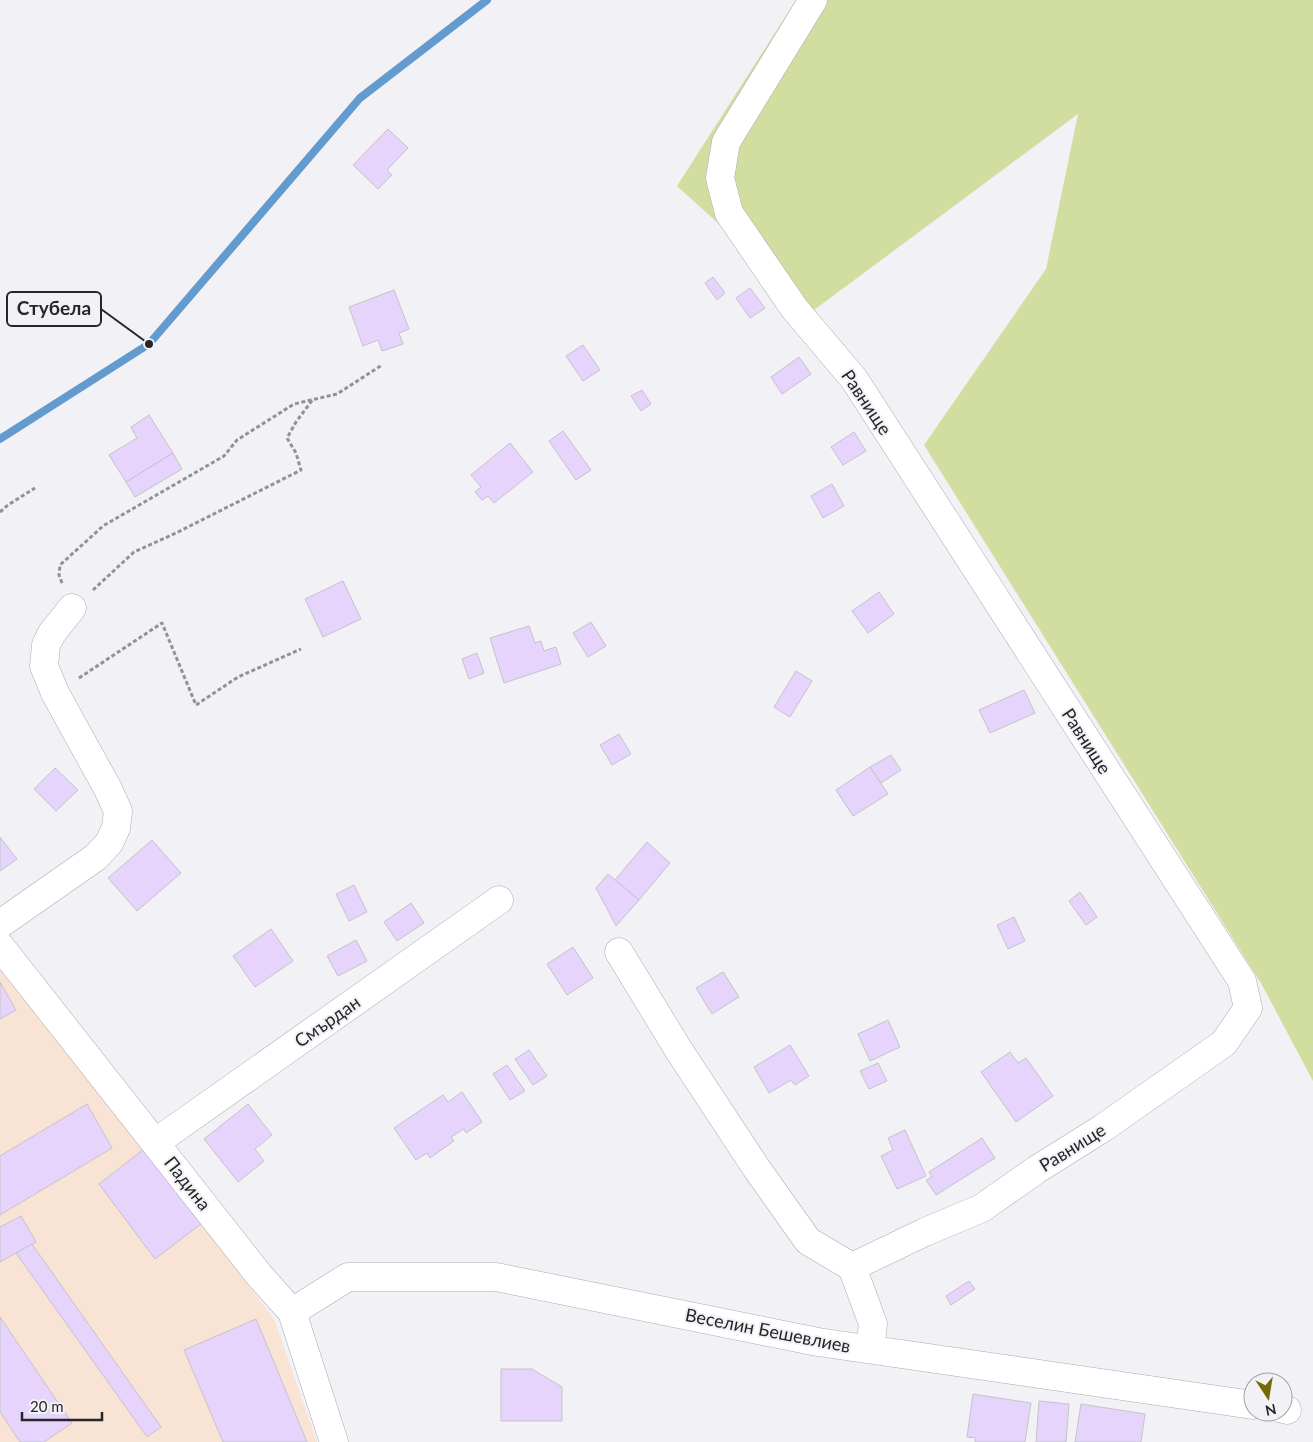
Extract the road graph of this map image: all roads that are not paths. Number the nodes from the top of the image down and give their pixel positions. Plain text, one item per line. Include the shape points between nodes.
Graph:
1 (812, 0) edge
2 (72, 608) road end
3 (499, 900) dead end
4 (0, 924) edge
5 (0, 946) edge
6 (619, 952) dead end
7 (156, 1142) junction
8 (852, 1267) junction
9 (292, 1312) junction
10 (870, 1349) junction
11 (1243, 1404) edge
12 (334, 1442) edge

1 - 8 street, Равнище via 726,142 720,178 729,213 794,308 859,388 1242,981 1248,1008 1224,1043 982,1208
2 - 4 street via 46,645 44,666 118,811 116,828 109,843 96,857
3 - 7 street, Смърдан
5 - 7 street, Падина
6 - 8 street via 678,1049 808,1241
7 - 9 street, Падина via 259,1275
8 - 10 street via 873,1324
9 - 10 street, Веселин Бешевлиев via 348,1277 496,1277 808,1340
9 - 12 street, Падина
10 - 11 street, Веселин Бешевлиев

